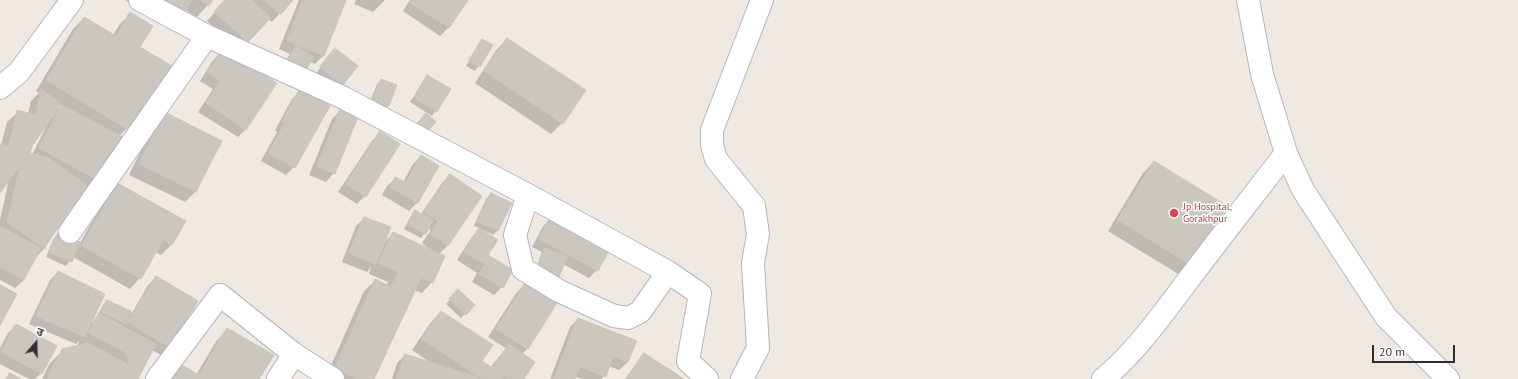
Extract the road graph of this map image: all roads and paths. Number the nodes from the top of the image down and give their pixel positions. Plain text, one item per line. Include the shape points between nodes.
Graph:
1 (72, 0) edge
2 (140, 0) edge
3 (762, 0) edge
4 (1248, 0) edge
5 (207, 36) junction
6 (0, 88) edge
7 (1286, 153) junction
8 (528, 194) junction
9 (70, 232) dead end
10 (668, 272) junction
11 (294, 354) junction
12 (157, 379) edge
13 (278, 379) edge
14 (333, 379) edge
15 (707, 379) edge
16 (742, 379) edge
17 (1103, 379) edge
18 (1448, 379) edge

1 - 6 street via 19,72
2 - 5 street
3 - 16 street via 712,130 712,145 716,159 754,206 758,234 753,263 758,348
4 - 7 street via 1262,74
5 - 8 street via 344,98
5 - 9 street
7 - 17 street via 1174,298 1115,369
7 - 18 street via 1303,190 1386,317
8 - 10 street
8 - 10 street via 515,235 523,268 559,291 614,316 628,318 640,312
10 - 15 street via 700,294 688,361
11 - 12 street via 220,295
11 - 13 street
11 - 14 street

